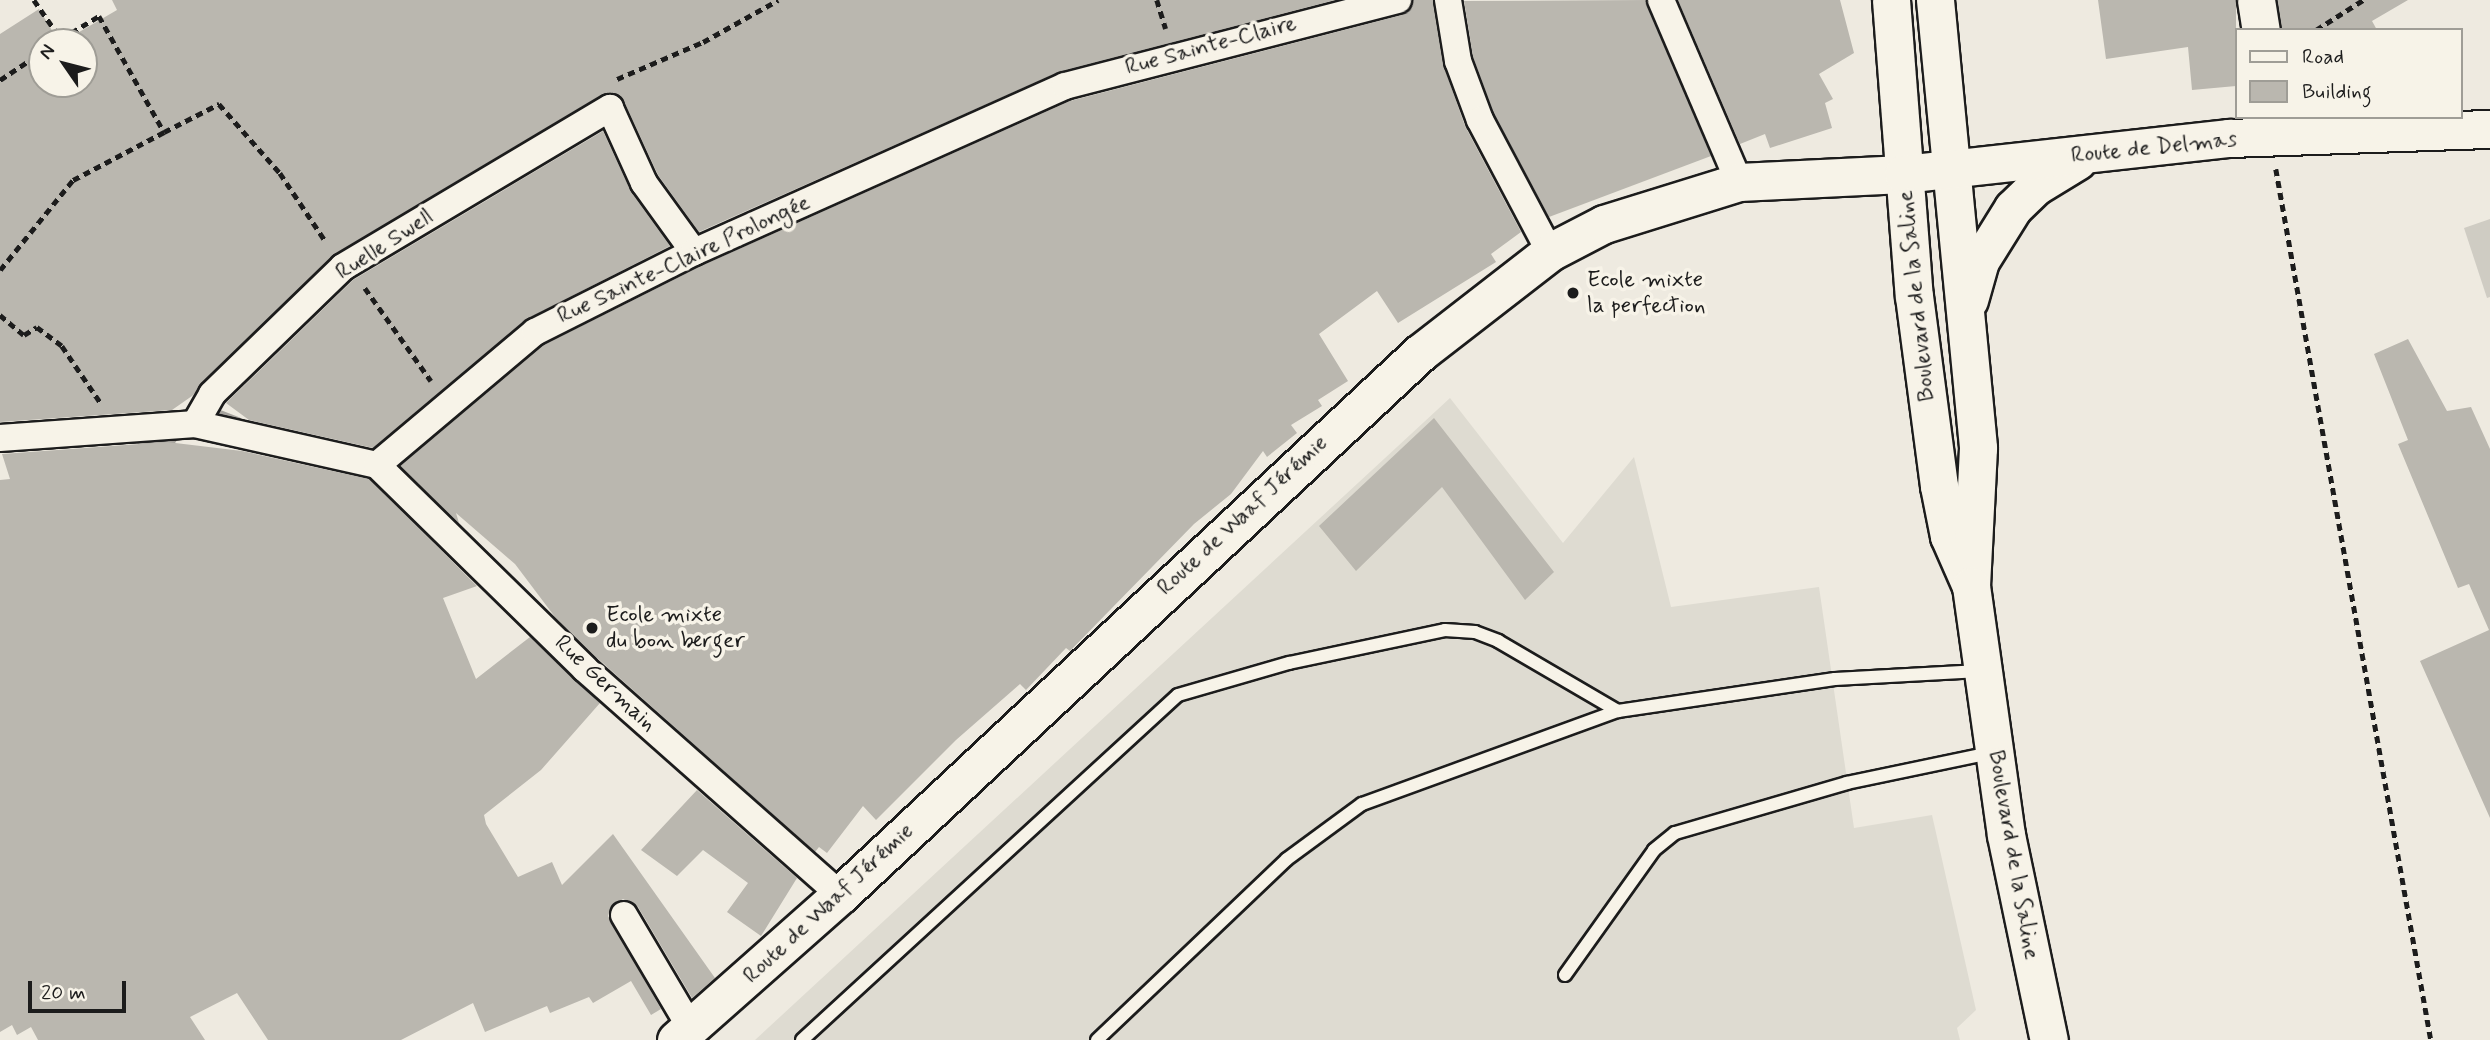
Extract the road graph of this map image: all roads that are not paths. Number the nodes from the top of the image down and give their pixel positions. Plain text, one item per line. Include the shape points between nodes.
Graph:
1 (1398, 0) edge
2 (1448, 0) edge
3 (1661, 0) edge
4 (1891, 0) edge
5 (1935, 0) edge
6 (2256, 0) edge
7 (2261, 28) edge
8 (1065, 86) joint
9 (2269, 126) edge
10 (2490, 129) edge
11 (2091, 155) junction
12 (1947, 170) junction
13 (1903, 174) junction
14 (1739, 182) junction
15 (694, 252) junction
16 (1550, 252) junction
17 (1966, 323) junction
18 (195, 424) junction
19 (0, 438) edge
20 (377, 465) junction
21 (1971, 586) junction
22 (1982, 670) junction
23 (1618, 711) junction
24 (1995, 753) junction
25 (840, 895) junction
26 (624, 915) dead end
27 (1565, 975) dead end
28 (684, 1035) edge
29 (802, 1040) edge
30 (1097, 1040) edge
31 (2049, 1040) edge

1 - 8 street, Rue Sainte-Claire
2 - 16 street via 1458,61 1480,120
3 - 14 street
4 - 13 main road, Boulevard de la Saline
5 - 12 main road, Boulevard de la Saline
6 - 7 main road
8 - 15 street, Rue Sainte-Claire Prolongée
9 - 10 main road, Route de Delmas
9 - 11 main road, Route de Delmas
11 - 12 main road, Route de Delmas
11 - 17 main road via 2036,186 1994,233 1980,261
12 - 13 main road, Route de Delmas
12 - 17 main road, Boulevard de la Saline
13 - 14 main road, Route de Waaf Jérémie
13 - 21 main road, Boulevard de la Saline via 1943,514
14 - 16 main road, Route de Waaf Jérémie via 1604,224
15 - 18 street, Ruelle Swell via 644,183 610,108 344,267 212,394
15 - 20 street, Rue Sainte-Claire Prolongée via 535,332
16 - 25 main road, Route de Waaf Jérémie via 1420,353
17 - 21 main road, Boulevard de la Saline via 1978,448
18 - 19 street
18 - 20 street
20 - 25 street, Rue Germain via 585,669
21 - 22 main road, Boulevard de la Saline
22 - 23 lane via 1835,679
22 - 24 main road, Boulevard de la Saline
23 - 29 lane via 1498,641 1475,632 1445,630 1289,663 1178,695
23 - 30 lane via 1362,804 1287,859
24 - 27 lane via 1847,783 1675,832 1654,850
24 - 31 main road, Boulevard de la Saline
25 - 28 main road, Route de Waaf Jérémie
26 - 28 street

